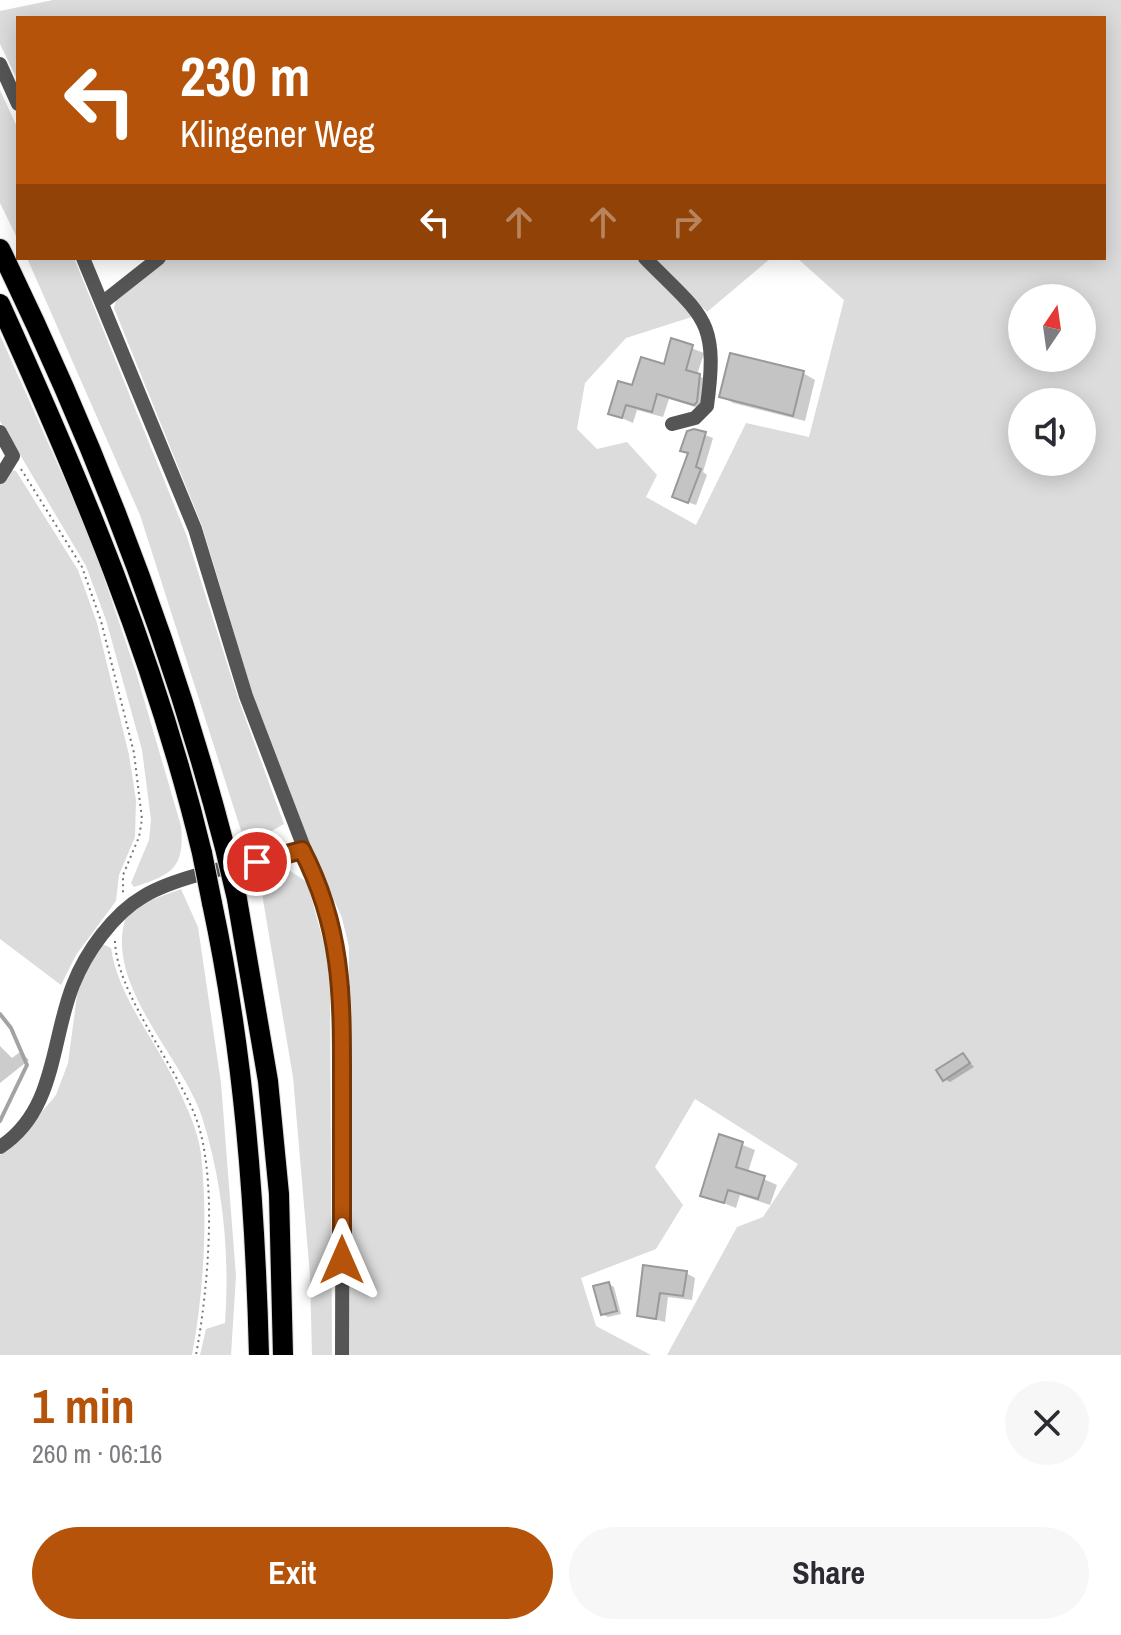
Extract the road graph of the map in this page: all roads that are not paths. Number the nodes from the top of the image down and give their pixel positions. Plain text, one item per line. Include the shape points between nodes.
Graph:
1 (0, 64) edge
2 (16, 100) edge
3 (0, 249) edge
4 (84, 260) edge
5 (156, 260) edge
6 (647, 260) edge
7 (102, 303) junction
8 (0, 304) edge
9 (672, 424) dead end
10 (0, 432) edge
11 (0, 477) edge
12 (302, 850) junction
13 (0, 1147) edge
14 (256, 1274) junction
15 (285, 1350) edge
16 (245, 1355) edge
17 (259, 1355) edge
18 (342, 1355) edge

1 - 2 street
3 - 15 highway, bridge via 122,524 172,660 225,848 268,1081
4 - 7 street
5 - 7 street
6 - 9 street via 703,318 710,339 707,406 695,418
7 - 12 street via 195,529 246,696
8 - 14 highway, bridge via 88,502 172,737 202,853 242,1079
10 - 11 street via 13,456
12 - 13 street via 171,884 147,894 120,917 85,959 72,987 56,1058 29,1121
12 - 18 street via 332,921 343,991
14 - 16 highway via 248,1302
14 - 17 highway

